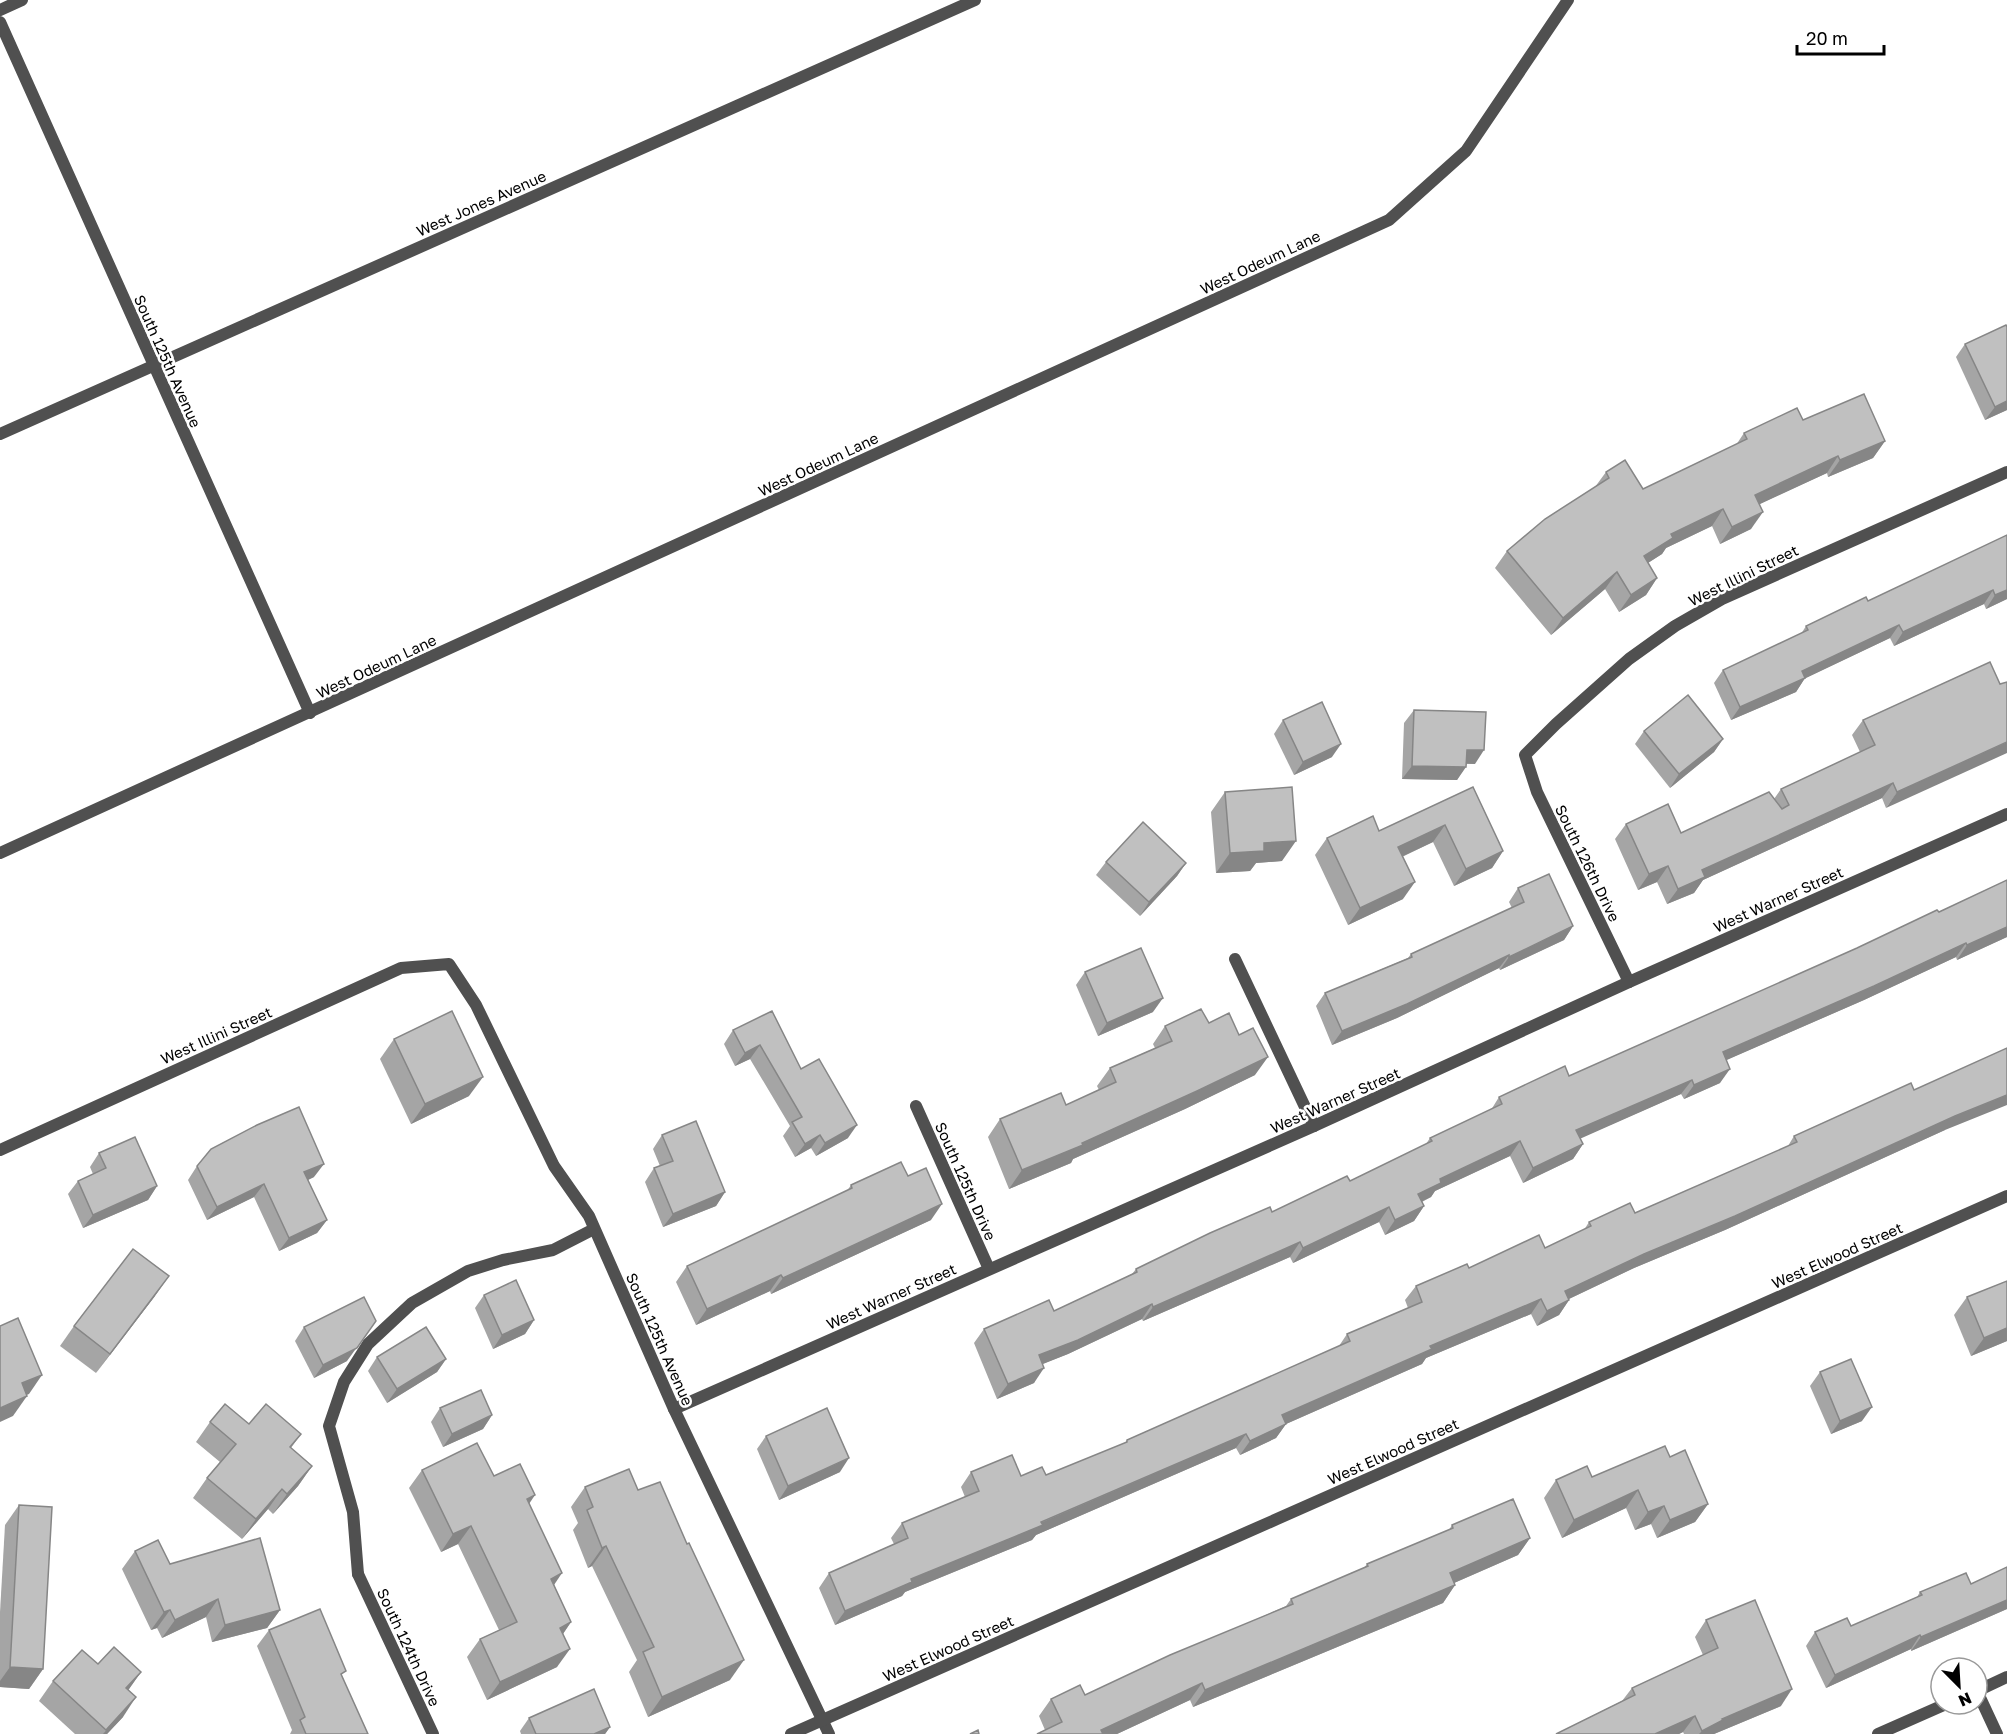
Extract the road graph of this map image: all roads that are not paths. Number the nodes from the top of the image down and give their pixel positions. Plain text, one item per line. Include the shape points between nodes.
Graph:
1 (22, 0) edge
2 (975, 0) edge
3 (1568, 0) edge
4 (0, 10) edge
5 (0, 22) edge
6 (154, 365) junction
7 (0, 434) edge
8 (2007, 472) edge
9 (310, 713) junction
10 (1525, 755) joint
11 (2007, 814) edge
12 (0, 853) edge
13 (1235, 959) dead end
14 (449, 964) joint
15 (1629, 982) junction
16 (916, 1106) dead end
17 (1314, 1126) junction
18 (0, 1150) edge
19 (2007, 1196) edge
20 (594, 1229) junction
21 (989, 1269) junction
22 (674, 1409) junction
23 (2007, 1677) edge
24 (1989, 1685) edge
25 (1929, 1712) edge
26 (1989, 1716) edge
27 (822, 1720) junction
28 (433, 1734) edge
29 (791, 1734) edge
30 (829, 1734) edge
31 (1878, 1734) edge
32 (1997, 1734) edge

1 - 4 street
2 - 6 street, West Jones Avenue
3 - 9 street, West Odeum Lane via 1466,151 1389,220
5 - 6 street, South 125th Avenue
6 - 7 street, West Jones Avenue
6 - 9 street, South 125th Avenue
8 - 10 street, West Illini Street via 1722,599 1684,621 1629,659
9 - 12 street, West Odeum Lane
10 - 15 street, South 126th Drive via 1538,792
11 - 15 street, West Warner Street
13 - 17 street
14 - 18 street, West Illini Street via 401,968
14 - 20 street, South 125th Avenue via 476,1005 554,1167
15 - 17 street, West Warner Street
16 - 21 street, South 125th Drive
17 - 21 street, West Warner Street
19 - 27 street, West Elwood Street
20 - 22 street, South 125th Avenue
20 - 28 street, South 124th Drive via 553,1250 468,1271 412,1303 368,1344 344,1382 329,1426 353,1512 358,1574
21 - 22 street, West Warner Street
22 - 27 street, South 125th Avenue
23 - 24 street
25 - 31 street
26 - 32 street
27 - 29 street, West Elwood Street
27 - 30 street, South 125th Avenue

